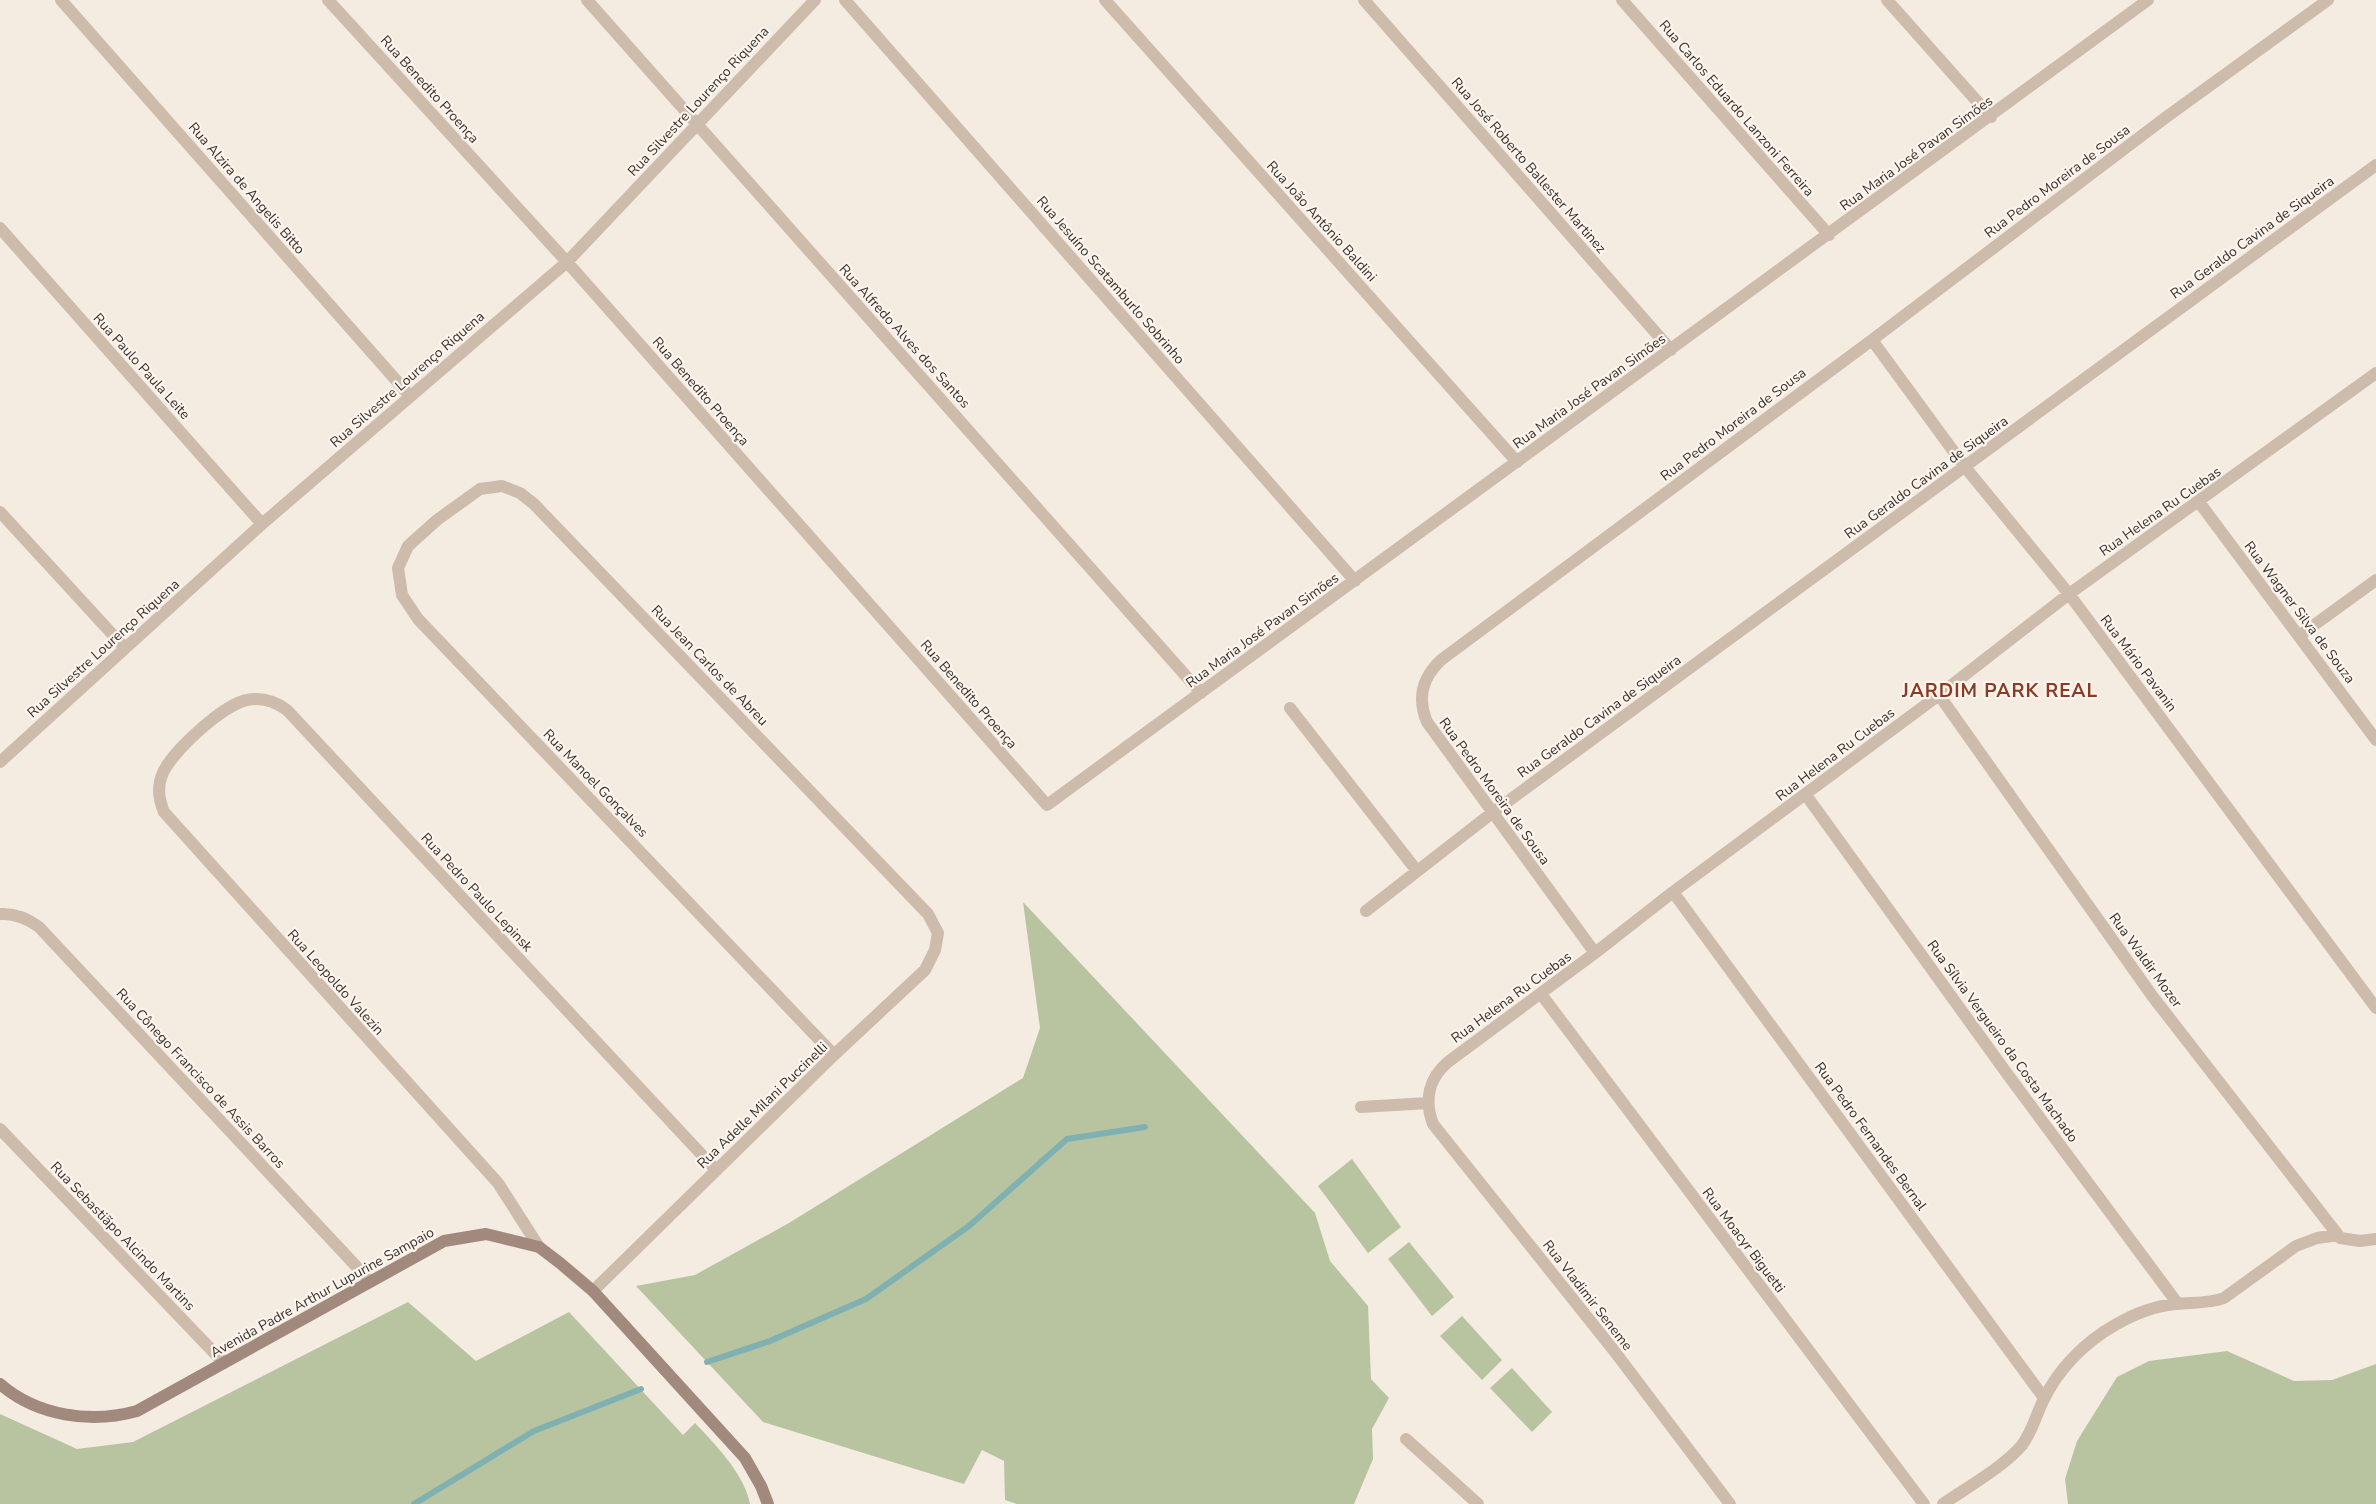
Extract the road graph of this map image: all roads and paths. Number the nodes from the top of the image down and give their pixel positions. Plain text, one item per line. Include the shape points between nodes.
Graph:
1 (61, 0) edge
2 (328, 0) edge
3 (587, 0) edge
4 (815, 0) edge
5 (845, 0) edge
6 (1105, 0) edge
7 (1364, 0) edge
8 (1622, 0) edge
9 (1887, 0) edge
10 (2328, 0) edge
11 (2141, 2) edge
12 (1991, 117) junction
13 (697, 124) junction
14 (2376, 165) edge
15 (0, 228) edge
16 (1829, 235) junction
17 (567, 262) junction
18 (1872, 340) junction
19 (1671, 350) junction
20 (2376, 374) edge
21 (410, 396) junction
22 (1517, 462) junction
23 (1966, 467) junction
24 (2199, 502) junction
25 (0, 512) edge
26 (437, 520) joint
27 (262, 524) junction
28 (2376, 580) edge
29 (1355, 581) junction
30 (2069, 594) junction
31 (2299, 636) junction
32 (125, 648) junction
33 (1201, 693) junction
34 (1940, 696) junction
35 (1290, 708) dead end
36 (197, 734) joint
37 (2376, 740) edge
38 (0, 762) edge
39 (1806, 795) junction
40 (1047, 805) joint
41 (1492, 813) junction
42 (1417, 871) junction
43 (1673, 892) junction
44 (1366, 911) dead end
45 (0, 914) edge
46 (938, 933) joint
47 (1595, 953) junction
48 (1541, 994) junction
49 (2376, 1008) edge
50 (834, 1055) junction
51 (1428, 1103) junction
52 (1361, 1107) dead end
53 (0, 1129) edge
54 (716, 1170) junction
55 (2338, 1235) junction
56 (2376, 1239) edge
57 (539, 1248) junction
58 (370, 1281) junction
59 (593, 1291) junction
60 (2178, 1304) junction
61 (224, 1363) junction
62 (0, 1384) edge
63 (2044, 1398) junction
64 (1406, 1439) dead end
65 (768, 1504) edge
66 (1477, 1504) edge
67 (1730, 1504) edge
68 (1924, 1504) edge
69 (1943, 1504) edge

1 - 21 street, Rua Alzira de Angelis Bitto
2 - 17 street, Rua Benedito Proença
3 - 13 street, Rua Alfredo Alves dos Santos
4 - 13 street, Rua Silvestre Lourenço Riquena
5 - 29 street, Rua Jesuíno Scatamburlo Sobrinho
6 - 22 street, Rua João Antônio Baldini
7 - 19 street, Rua José Roberto Ballester Martinez
8 - 16 street, Rua Carlos Eduardo Lanzoni Ferreira
9 - 12 street
10 - 18 street, Rua Pedro Moreira de Sousa via 2165,118
11 - 12 street, Rua Maria José Pavan Simões
12 - 16 street, Rua Maria José Pavan Simões
13 - 17 street, Rua Silvestre Lourenço Riquena
13 - 33 street, Rua Alfredo Alves dos Santos
14 - 23 street, Rua Geraldo Cavina de Siqueira
15 - 27 street, Rua Paulo Paula Leite
16 - 19 street, Rua Maria José Pavan Simões
17 - 21 street, Rua Silvestre Lourenço Riquena
17 - 40 street, Rua Benedito Proença
18 - 23 street, Rua Mário Pavanin
18 - 41 street, Rua Pedro Moreira de Sousa via 1434,666 1422,688 1424,714
19 - 22 street, Rua Maria José Pavan Simões
20 - 24 street, Rua Helena Ru Cuebas
21 - 27 street, Rua Silvestre Lourenço Riquena
22 - 29 street, Rua Maria José Pavan Simões
23 - 30 street, Rua Mário Pavanin
23 - 41 street, Rua Geraldo Cavina de Siqueira
24 - 30 street, Rua Helena Ru Cuebas
24 - 31 street, Rua Wagner Silva de Souza
25 - 32 street
26 - 46 street, Rua Jean Carlos de Abreu via 480,488 502,486 520,492 928,914
26 - 50 street, Rua Manoel Gonçalves via 408,546 398,568 402,595 418,619
27 - 32 street, Rua Silvestre Lourenço Riquena
28 - 31 street
29 - 33 street, Rua Maria José Pavan Simões
30 - 34 street, Rua Helena Ru Cuebas
30 - 49 street, Rua Mário Pavanin
31 - 37 street, Rua Wagner Silva de Souza
32 - 38 street, Rua Silvestre Lourenço Riquena
33 - 40 street, Rua Maria José Pavan Simões
34 - 39 street, Rua Helena Ru Cuebas
34 - 55 street, Rua Waldir Mozer via 2153,996
35 - 42 street
36 - 54 street, Rua Pedro Paulo Lepinsk via 240,702 265,700 288,710
36 - 57 street, Rua Leopoldo Valezin via 170,760 162,774 159,797 169,819 498,1183
39 - 43 street, Rua Helena Ru Cuebas
39 - 60 street, Rua Sílvia Vergueiro da Costa Machado
41 - 42 street, Rua Geraldo Cavina de Siqueira
41 - 47 street, Rua Pedro Moreira de Sousa
42 - 44 street, Rua Geraldo Cavina de Siqueira
43 - 47 street, Rua Helena Ru Cuebas
43 - 63 street, Rua Pedro Fernandes Bernal
45 - 58 street, Rua Cônego Francisco de Assis Barros via 10,913 39,927
46 - 50 street, Rua Adelle Milani Puccinelli via 935,950 925,970
47 - 48 street, Rua Helena Ru Cuebas
48 - 51 street, Rua Helena Ru Cuebas via 1442,1067 1432,1082
48 - 68 street, Rua Moacyr Biguetti
50 - 54 street, Rua Adelle Milani Puccinelli
51 - 52 street
51 - 67 street, Rua Vladimir Seneme via 1433,1124 1609,1345
53 - 61 street, Rua Sebastiãpo Alcindo Martins
54 - 59 street, Rua Adelle Milani Puccinelli
55 - 56 street via 2350,1240
55 - 60 street via 2296,1246 2224,1298
57 - 58 main road, Avenida Padre Arthur Lupurine Sampaio via 486,1234 444,1241
57 - 59 main road, Avenida Padre Arthur Lupurine Sampaio
58 - 61 main road, Avenida Padre Arthur Lupurine Sampaio
59 - 65 main road, Avenida Padre Arthur Lupurine Sampaio via 745,1458
60 - 63 street via 2140,1312 2090,1342 2069,1362
61 - 62 main road, Avenida Padre Arthur Lupurine Sampaio via 137,1411 101,1418 46,1408 25,1400
63 - 69 street via 2030,1434 2014,1454
64 - 66 street

